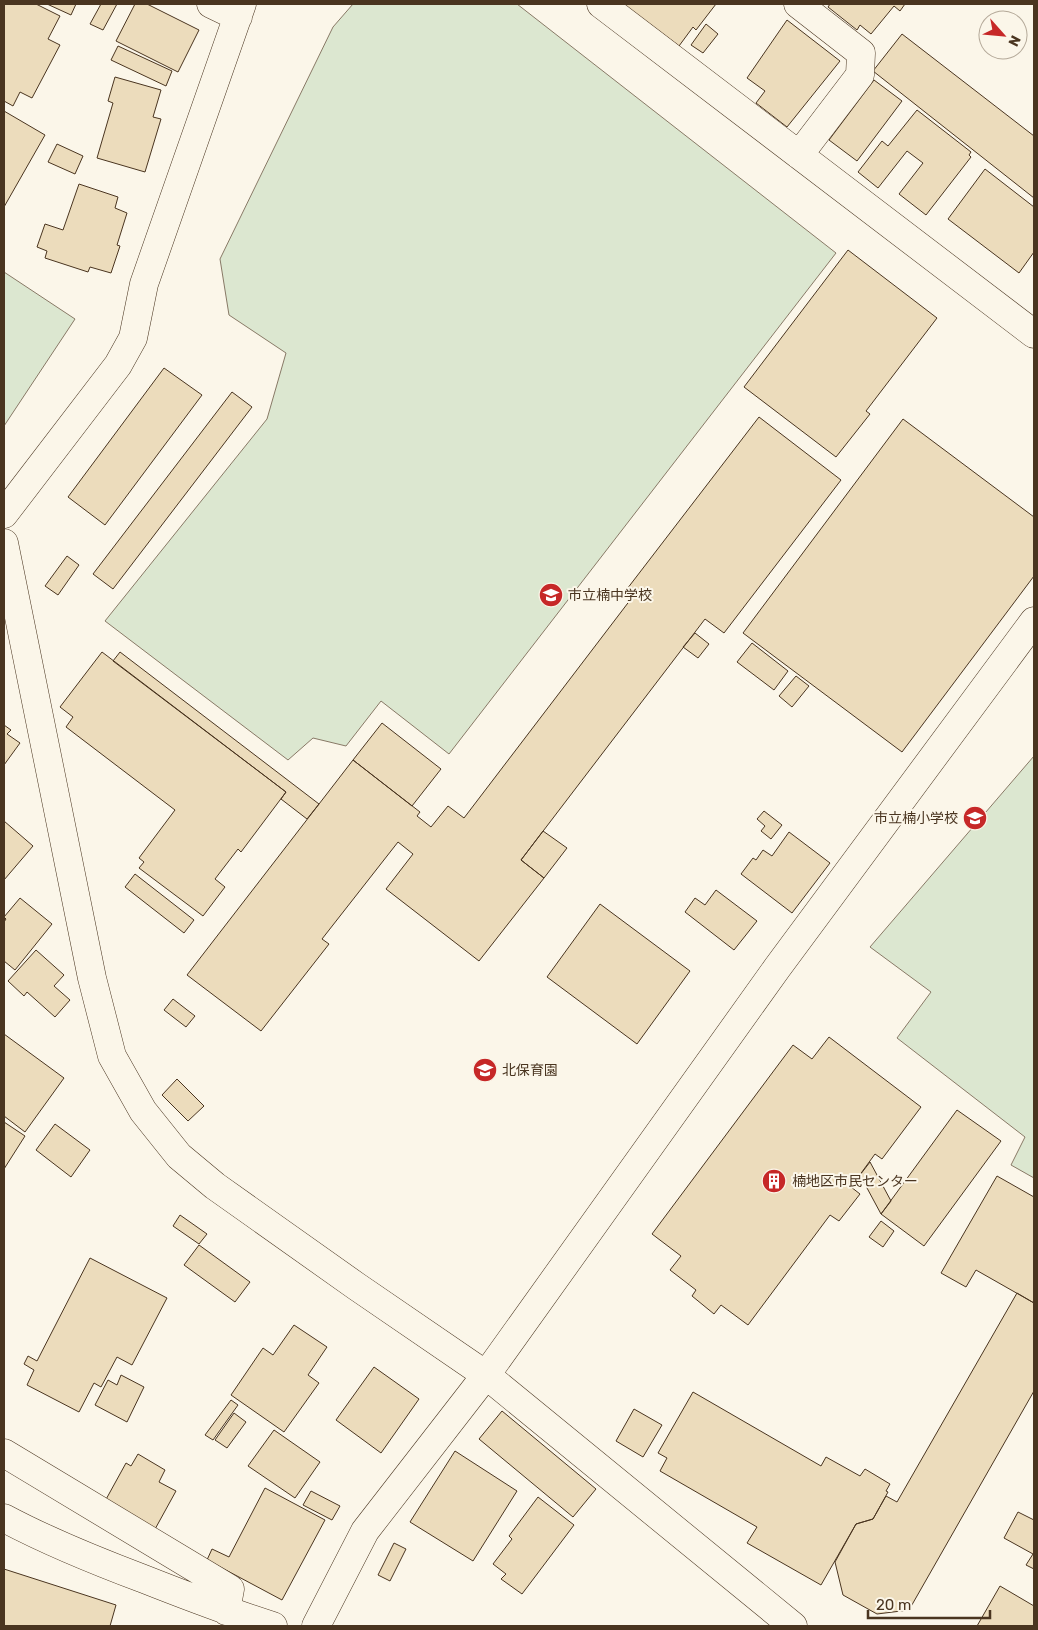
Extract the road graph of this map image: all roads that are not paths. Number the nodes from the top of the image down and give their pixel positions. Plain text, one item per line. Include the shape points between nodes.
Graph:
1 (211, 4) edge
2 (601, 4) edge
3 (798, 4) edge
4 (240, 10) edge
5 (799, 155) junction
6 (1034, 334) edge
7 (4, 514) edge
8 (4, 543) edge
9 (1034, 621) edge
10 (486, 1375) junction
11 (4, 1453) edge
12 (4, 1518) edge
13 (226, 1611) junction
14 (273, 1626) edge
15 (316, 1626) edge
16 (793, 1626) edge

1 - 4 street
2 - 5 street
3 - 5 street via 861,53 860,75
4 - 7 street via 144,284 133,338 118,365
5 - 6 street
8 - 10 street via 92,978 112,1056 143,1111 179,1156 215,1186
9 - 10 street via 771,976
10 - 15 street via 365,1531
10 - 16 street
11 - 13 street via 230,1589
12 - 13 street via 34,1534
13 - 14 street

